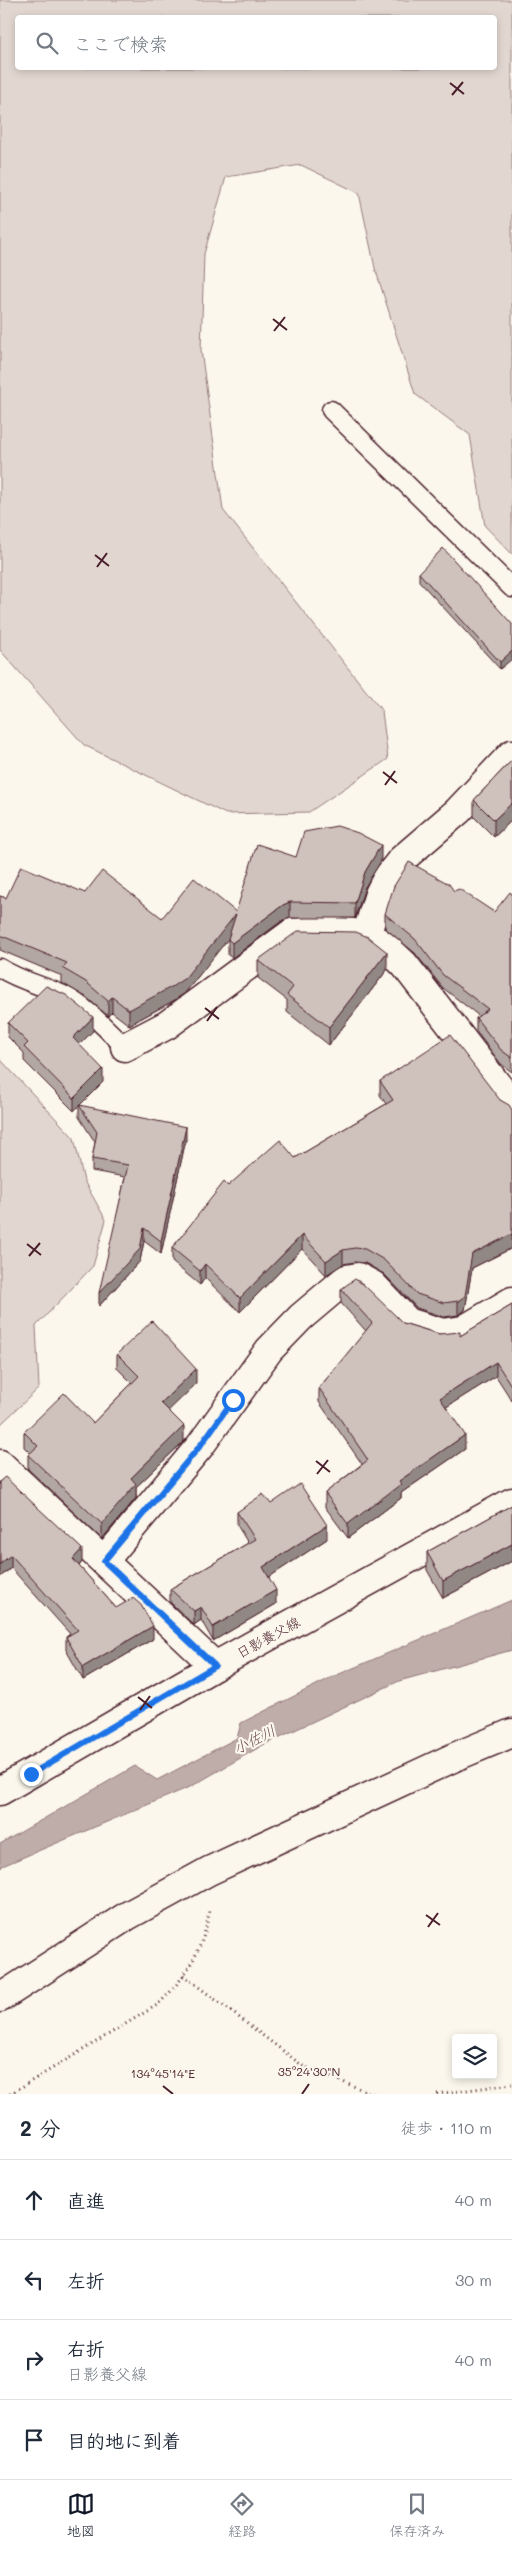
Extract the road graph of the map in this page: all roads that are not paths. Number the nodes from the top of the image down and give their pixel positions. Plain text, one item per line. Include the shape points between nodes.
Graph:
1 (331, 410) dead end
2 (512, 588) edge
3 (512, 754) edge
4 (366, 936) junction
5 (0, 968) edge
6 (125, 1047) joint
7 (512, 1104) edge
8 (512, 1301) edge
9 (4, 1473) edge
10 (512, 1502) edge
11 (104, 1561) junction
12 (215, 1666) junction
13 (512, 1734) edge
14 (0, 1791) edge
15 (0, 1998) edge

1 - 2 lane
3 - 4 street via 458,811 400,860 379,894
4 - 6 street via 309,931 292,933 168,1025
4 - 7 street via 404,964
5 - 6 lane via 64,996 86,1010
8 - 11 street via 463,1330 443,1333 408,1322 373,1285 358,1277 346,1279 301,1317 269,1350 200,1446
9 - 11 street
10 - 12 street, 日影養父線
11 - 12 street
12 - 14 street, 日影養父線
13 - 15 street via 209,1871 127,1916

